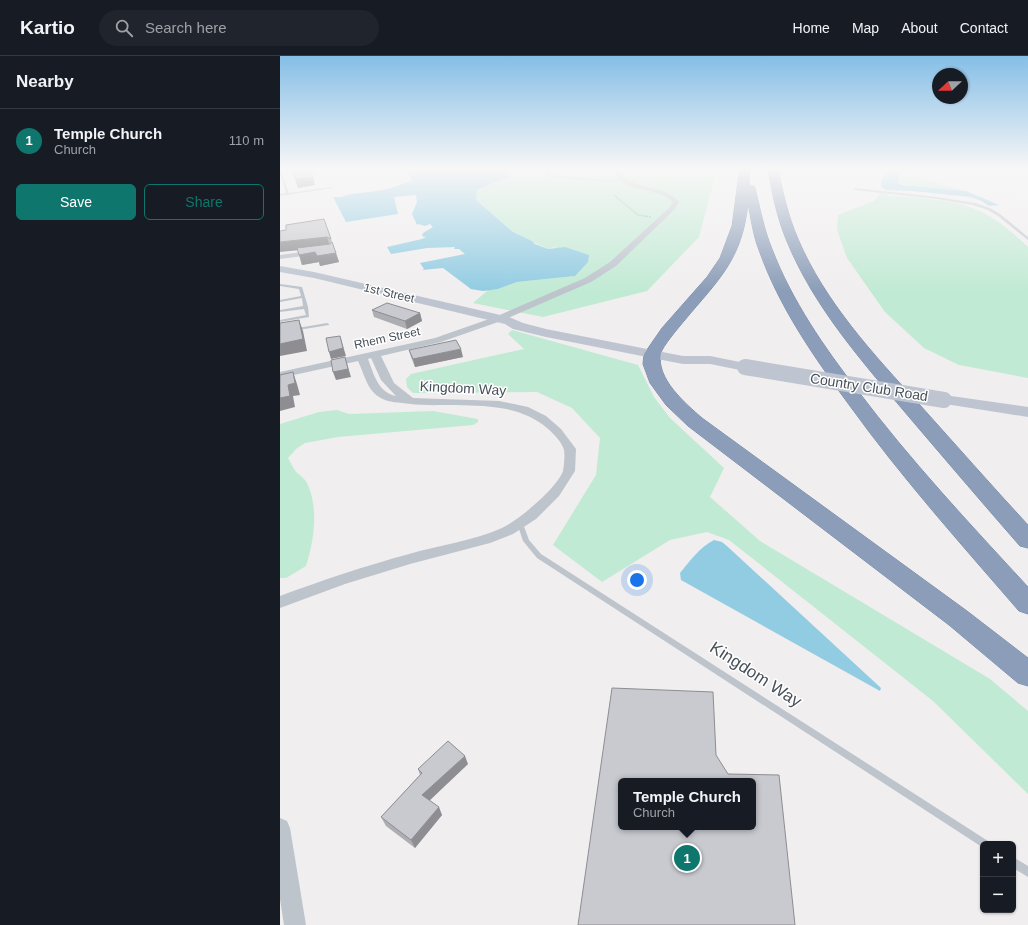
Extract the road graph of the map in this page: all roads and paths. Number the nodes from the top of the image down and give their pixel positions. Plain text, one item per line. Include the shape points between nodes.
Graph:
1 (631, 210) edge
2 (670, 210) edge
3 (741, 210) edge
4 (754, 210) edge
5 (782, 210) edge
6 (990, 210) edge
7 (661, 218) junction
8 (1028, 239) edge
9 (323, 251) edge
10 (280, 257) edge
11 (280, 269) edge
12 (280, 285) edge
13 (303, 297) junction
14 (280, 301) edge
15 (306, 307) junction
16 (280, 311) edge
17 (503, 320) junction
18 (280, 321) edge
19 (327, 324) dead end
20 (280, 332) edge
21 (860, 348) junction
22 (655, 349) junction
23 (375, 354) junction
24 (362, 357) junction
25 (280, 375) edge
26 (411, 401) junction
27 (1028, 412) edge
28 (1028, 518) edge
29 (520, 524) junction
30 (1028, 540) edge
31 (280, 602) edge
32 (1028, 604) edge
33 (1028, 674) edge
34 (280, 828) edge
35 (980, 841) edge
36 (1016, 864) edge
37 (1028, 872) edge
38 (295, 925) edge

1 - 7 path via 638,215
2 - 7 street, Rhem Street
3 - 22 highway via 729,254
4 - 32 highway via 766,250 785,293 816,346 868,419 918,480
5 - 21 highway via 786,226 819,292
6 - 8 lane
7 - 17 street, Rhem Street via 602,272
9 - 10 street
11 - 17 main road, 1st Street
12 - 13 lane via 301,288
13 - 14 lane
13 - 15 lane
15 - 16 lane
15 - 18 lane via 308,316
17 - 22 main road, Country Club Road via 546,332
17 - 23 street, Rhem Street via 438,340
19 - 20 lane
21 - 28 highway via 957,454 991,488
21 - 30 highway
22 - 27 main road, Country Club Road, bridge via 683,360 710,360
22 - 33 highway via 653,366 659,382 672,401 690,418 945,608
23 - 24 street, Rhem Street
23 - 26 street, Kingdom Way via 387,383
24 - 25 street, Rhem Street
24 - 26 street, Kingdom Way via 378,391 389,398
26 - 29 street, Kingdom Way via 499,404 524,409 542,418 557,431 570,449 569,471 554,493
29 - 31 street, Kingdom Way via 484,540 402,561
29 - 35 lane, Kingdom Way via 526,541 539,556
34 - 38 street
36 - 37 lane

